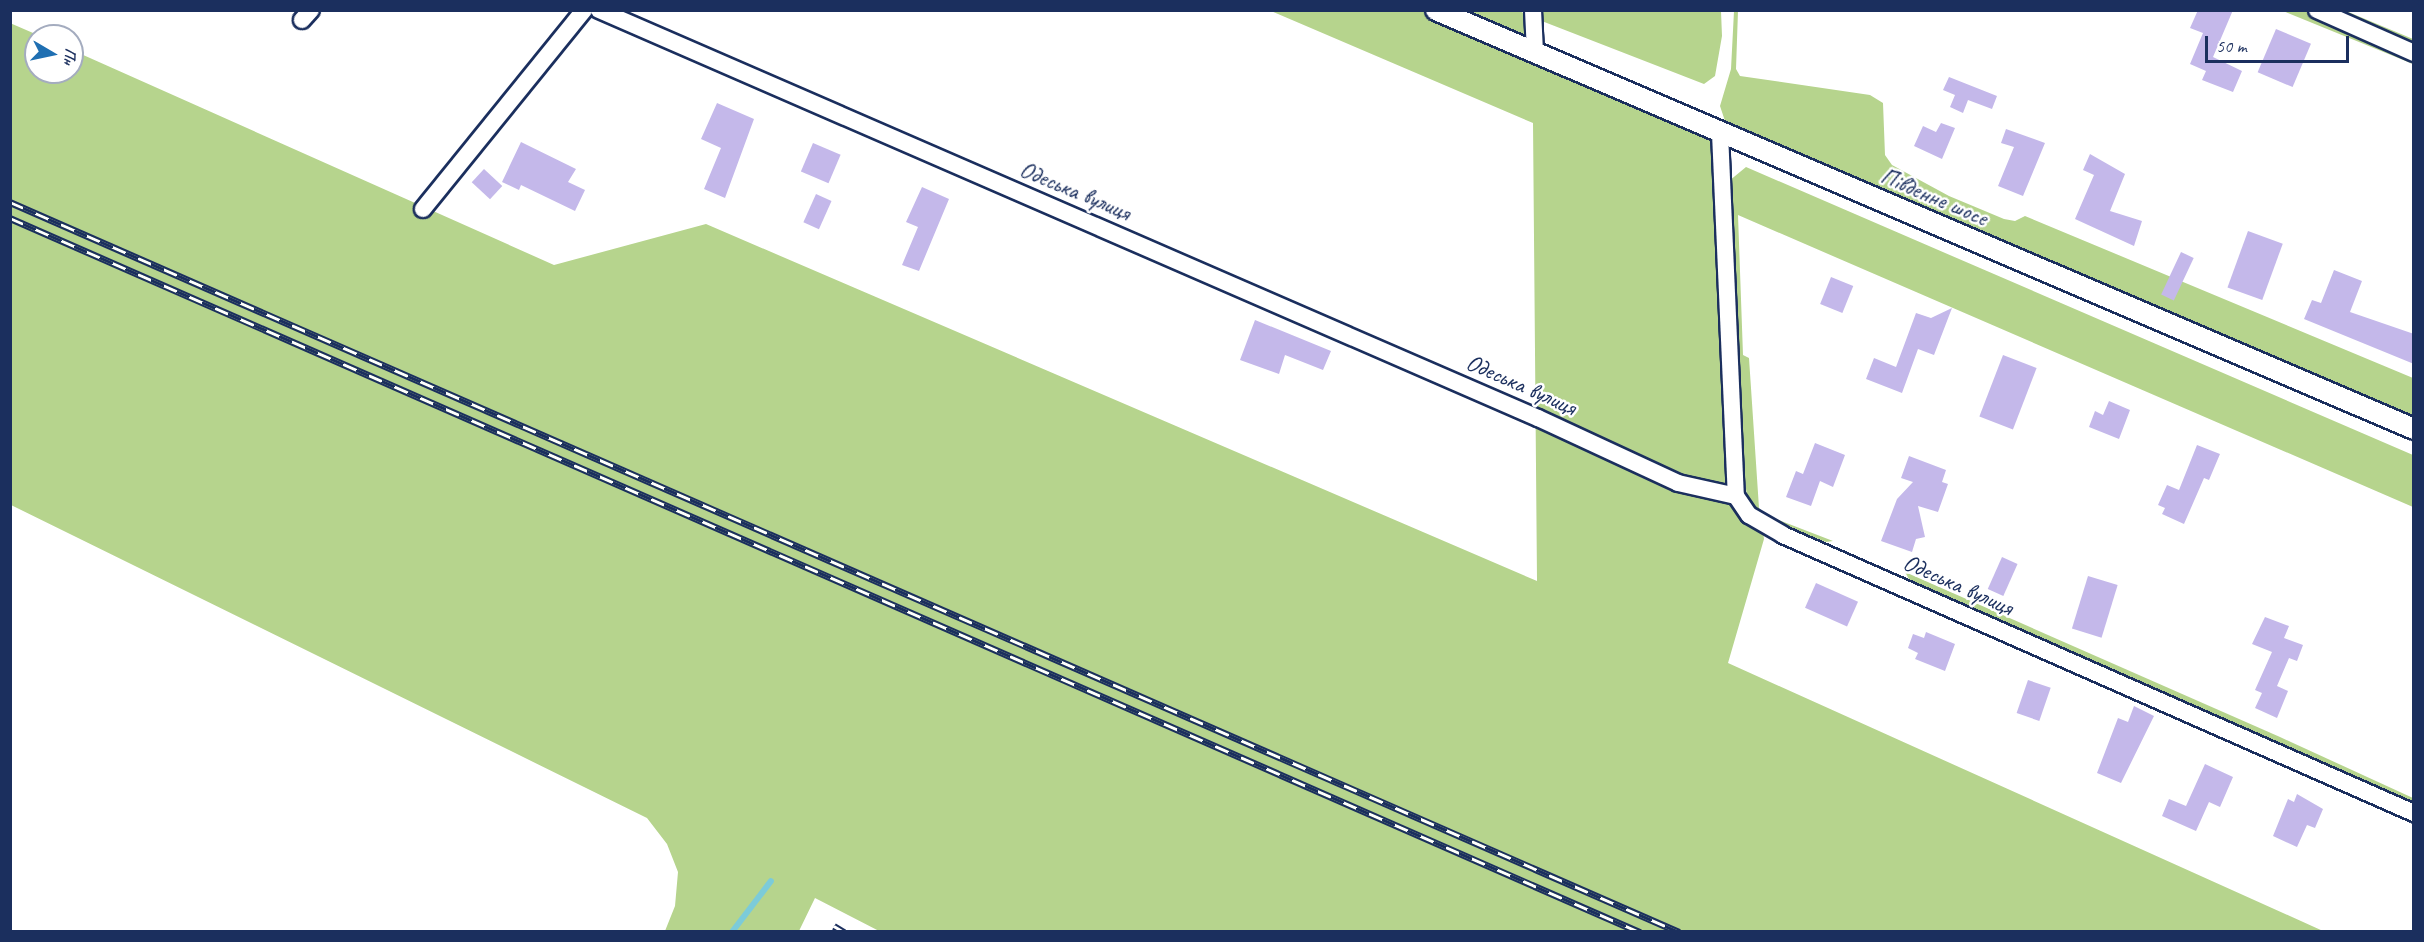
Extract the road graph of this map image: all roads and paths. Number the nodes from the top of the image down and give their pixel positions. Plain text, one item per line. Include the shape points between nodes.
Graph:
1 (584, 10) edge
2 (599, 10) edge
3 (1436, 10) edge
4 (1533, 10) edge
5 (2318, 10) edge
6 (1535, 53) junction
7 (2414, 53) edge
8 (1720, 133) junction
9 (423, 209) dead end
10 (2414, 429) edge
11 (1736, 496) junction
12 (2414, 813) edge

1 - 9 street
2 - 11 street, Одеська вулиця via 1528,413 1677,483
3 - 6 street, Південне шосе
4 - 6 street
5 - 7 street
6 - 8 street, Південне шосе
8 - 10 street, Південне шосе
8 - 11 street
11 - 12 street, Одеська вулиця via 1749,515 1783,535

